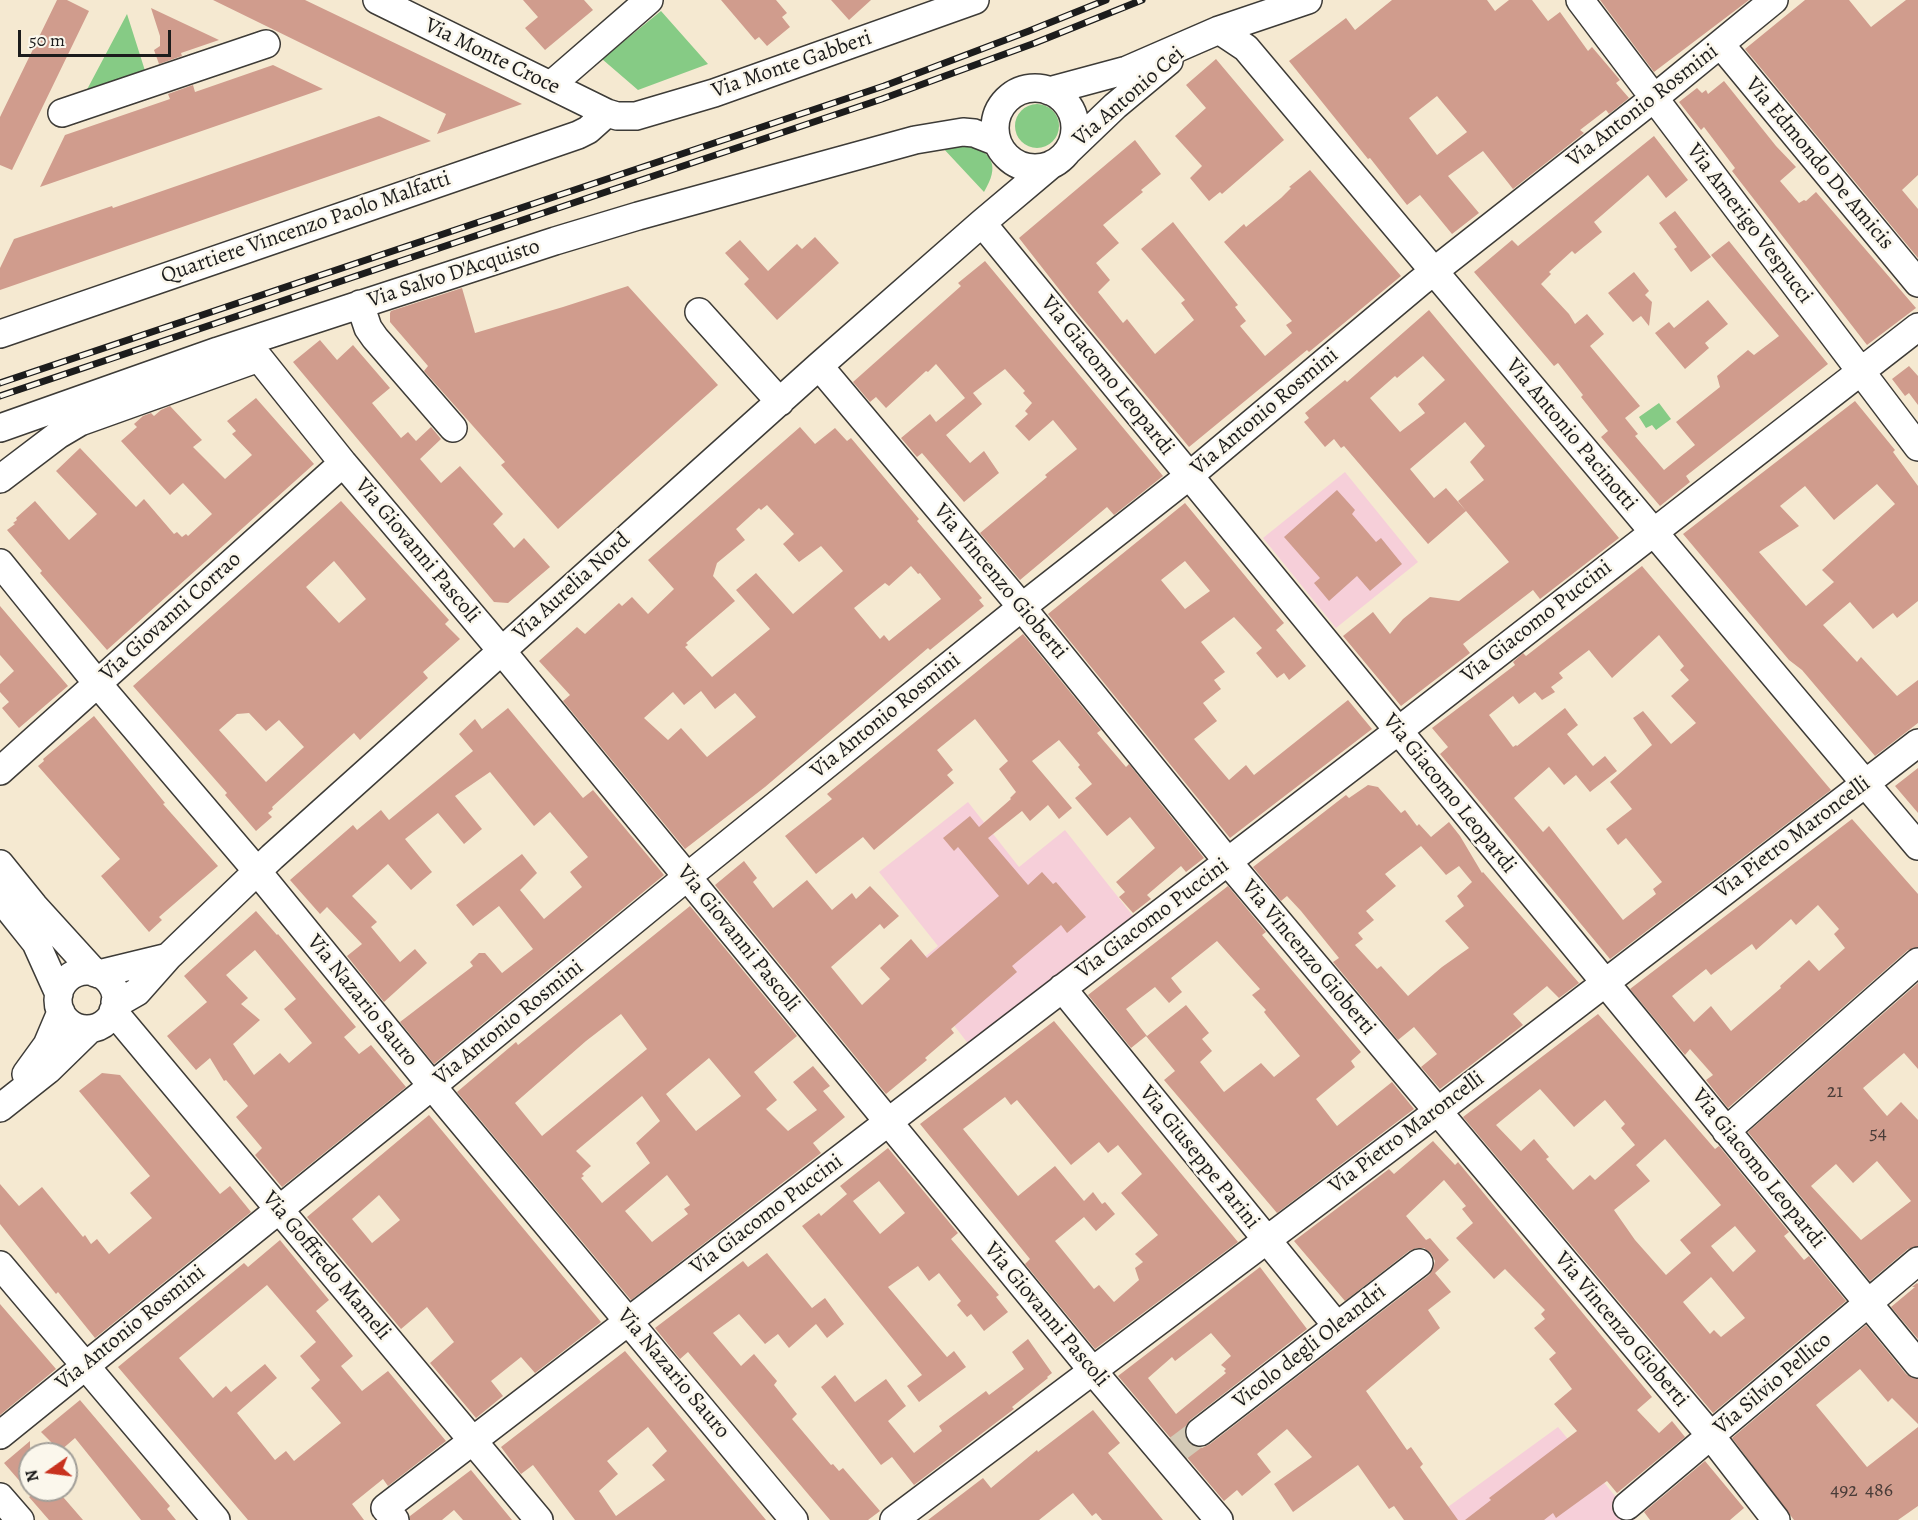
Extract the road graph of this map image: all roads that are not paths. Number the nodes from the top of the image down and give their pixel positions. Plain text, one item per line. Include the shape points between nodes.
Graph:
1 (377, 0) edge
2 (649, 0) edge
3 (975, 0) edge
4 (1308, 0) edge
5 (1580, 0) edge
6 (1774, 0) edge
7 (1207, 34) junction
8 (266, 44) dead end
9 (1720, 45) junction
10 (551, 85) junction
11 (1049, 91) junction
12 (1653, 99) junction
13 (1004, 103) junction
14 (62, 113) dead end
15 (607, 113) junction
16 (915, 140) junction
17 (1002, 149) junction
18 (1057, 160) junction
19 (982, 223) junction
20 (1433, 272) junction
21 (1918, 283) edge
22 (360, 304) junction
23 (699, 312) dead end
24 (1918, 327) edge
25 (0, 334) edge
26 (819, 366) junction
27 (1860, 371) junction
28 (780, 402) junction
29 (0, 428) edge
30 (453, 428) dead end
31 (1918, 447) edge
32 (343, 463) junction
33 (1188, 476) junction
34 (0, 479) edge
35 (1653, 531) junction
36 (0, 563) edge
37 (1022, 607) junction
38 (501, 650) junction
39 (97, 683) junction
40 (1398, 731) junction
41 (1918, 743) edge
42 (0, 771) edge
43 (1865, 783) junction
44 (1918, 846) edge
45 (1227, 862) junction
46 (0, 864) edge
47 (257, 871) junction
48 (687, 877) junction
49 (0, 898) edge
50 (168, 957) junction
51 (1918, 962) edge
52 (97, 974) junction
53 (1604, 982) junction
54 (1062, 988) junction
55 (60, 1003) junction
56 (114, 1007) junction
57 (90, 1029) junction
58 (432, 1086) junction
59 (0, 1106) edge
60 (1437, 1111) junction
61 (887, 1122) junction
62 (1726, 1131) junction
63 (277, 1209) junction
64 (1266, 1240) junction
65 (1918, 1261) edge
66 (1419, 1263) dead end
67 (0, 1265) edge
68 (1869, 1304) junction
69 (628, 1320) junction
70 (1337, 1326) junction
71 (1918, 1364) edge
72 (86, 1365) junction
73 (1092, 1370) junction
74 (1200, 1432) tunnel mouth
75 (0, 1435) edge
76 (1711, 1436) junction
77 (473, 1440) junction
78 (0, 1497) edge
79 (1627, 1506) dead end
80 (390, 1514) edge
81 (20, 1520) edge
82 (216, 1520) edge
83 (539, 1520) edge
84 (794, 1520) edge
85 (894, 1520) edge
86 (1219, 1520) edge
87 (1776, 1520) edge

1 - 10 street, Via Monte Croce
2 - 10 street
3 - 15 street, Via Monte Gabberi via 714,93 636,116
4 - 7 street, Via Antonio Cei
5 - 12 street, Via Amerigo Vespucci
6 - 9 street, Via Antonio Rosmini
7 - 11 street, Via Antonio Cei via 1126,70
7 - 18 street, Via Antonio Cei via 1115,106
7 - 20 street, Via Antonio Pacinotti via 1245,48
8 - 14 street
9 - 12 street, Via Antonio Rosmini
9 - 21 street, Via Edmondo De Amicis
10 - 15 street, Via Monte Croce
11 - 13 street via 1025,90
11 - 18 street via 1067,105 1074,126 1074,137
12 - 20 street, Via Antonio Rosmini
12 - 27 street, Via Amerigo Vespucci
13 - 16 street, Via Salvo D'Acquisto
13 - 17 street via 995,121
15 - 25 street, Quartiere Vincenzo Paolo Malfatti via 578,135
16 - 17 street, Via Salvo D'Acquisto via 974,133
16 - 22 street, Via Salvo D'Acquisto via 617,222
17 - 18 street via 1013,162 1028,168
17 - 19 street, Via Aurelia Nord via 1002,182
18 - 19 street, Via Aurelia Nord
19 - 26 street, Via Aurelia Nord
19 - 33 street, Via Giacomo Leopardi
20 - 33 street, Via Antonio Rosmini
20 - 35 street, Via Antonio Pacinotti
22 - 29 street, Via Salvo D'Acquisto
22 - 30 street via 375,338
23 - 28 street
24 - 27 street, Via Giacomo Puccini
26 - 28 street, Via Aurelia Nord
26 - 37 street, Via Vincenzo Gioberti
27 - 31 street, Via Amerigo Vespucci
27 - 35 street, Via Giacomo Puccini
28 - 38 street, Via Aurelia Nord
32 - 34 street, Via Giovanni Pascoli via 259,358 80,422
32 - 38 street, Via Giovanni Pascoli
32 - 39 street, Via Giovanni Corrao
33 - 37 street, Via Antonio Rosmini
33 - 40 street, Via Giacomo Leopardi
35 - 40 street, Via Giacomo Puccini
35 - 43 street, Via Antonio Pacinotti
36 - 39 street, Via Nazario Sauro
37 - 45 street, Via Vincenzo Gioberti
37 - 48 street, Via Antonio Rosmini
38 - 47 street, Via Aurelia Nord
38 - 48 street, Via Giovanni Pascoli
39 - 42 street, Via Giovanni Corrao
39 - 47 street, Via Nazario Sauro
40 - 45 street, Via Giacomo Puccini
40 - 53 street, Via Giacomo Leopardi
41 - 43 street, Via Pietro Maroncelli
43 - 44 street, Via Antonio Pacinotti
43 - 53 street, Via Pietro Maroncelli
45 - 54 street, Via Giacomo Puccini
45 - 60 street, Via Vincenzo Gioberti
46 - 52 street
47 - 50 street, Via Aurelia Nord
47 - 58 street, Via Nazario Sauro
48 - 58 street, Via Antonio Rosmini
48 - 61 street, Via Giovanni Pascoli
49 - 55 street via 36,943
50 - 52 street
50 - 56 street, Via Aurelia Nord via 137,992
51 - 62 street
52 - 55 street via 75,974 63,984
52 - 56 street via 111,985
53 - 60 street, Via Pietro Maroncelli
53 - 62 street, Via Giacomo Leopardi
54 - 61 street, Via Giacomo Puccini
54 - 64 street, Via Giuseppe Parini
55 - 57 street via 71,1024
55 - 59 street via 40,1057
56 - 57 street via 104,1023
56 - 63 street, Via Goffredo Mameli
57 - 59 street via 53,1065
58 - 63 street, Via Antonio Rosmini
58 - 69 street, Via Nazario Sauro
60 - 64 street, Via Pietro Maroncelli
60 - 76 street, Via Vincenzo Gioberti
61 - 69 street, Via Giacomo Puccini
61 - 73 street, Via Giovanni Pascoli
62 - 68 street, Via Giacomo Leopardi
63 - 72 street, Via Antonio Rosmini
63 - 77 street, Via Goffredo Mameli
64 - 70 street, Via Giuseppe Parini
64 - 73 street, Via Pietro Maroncelli
65 - 68 street, Via Silvio Pellico
66 - 70 street, Vicolo degli Oleandri
67 - 72 street
68 - 71 street, Via Giacomo Leopardi
68 - 76 street, Via Silvio Pellico
69 - 77 street, Via Giacomo Puccini
69 - 84 street, Via Nazario Sauro
70 - 74 street, Vicolo degli Oleandri
72 - 75 street, Via Antonio Rosmini
72 - 82 street
73 - 85 street, Via Pietro Maroncelli
73 - 86 street, Via Giovanni Pascoli via 1171,1454
76 - 79 street, Via Silvio Pellico
76 - 87 street, Via Vincenzo Gioberti
77 - 80 street, Via Giacomo Puccini
77 - 83 street, Via Goffredo Mameli
78 - 81 street

